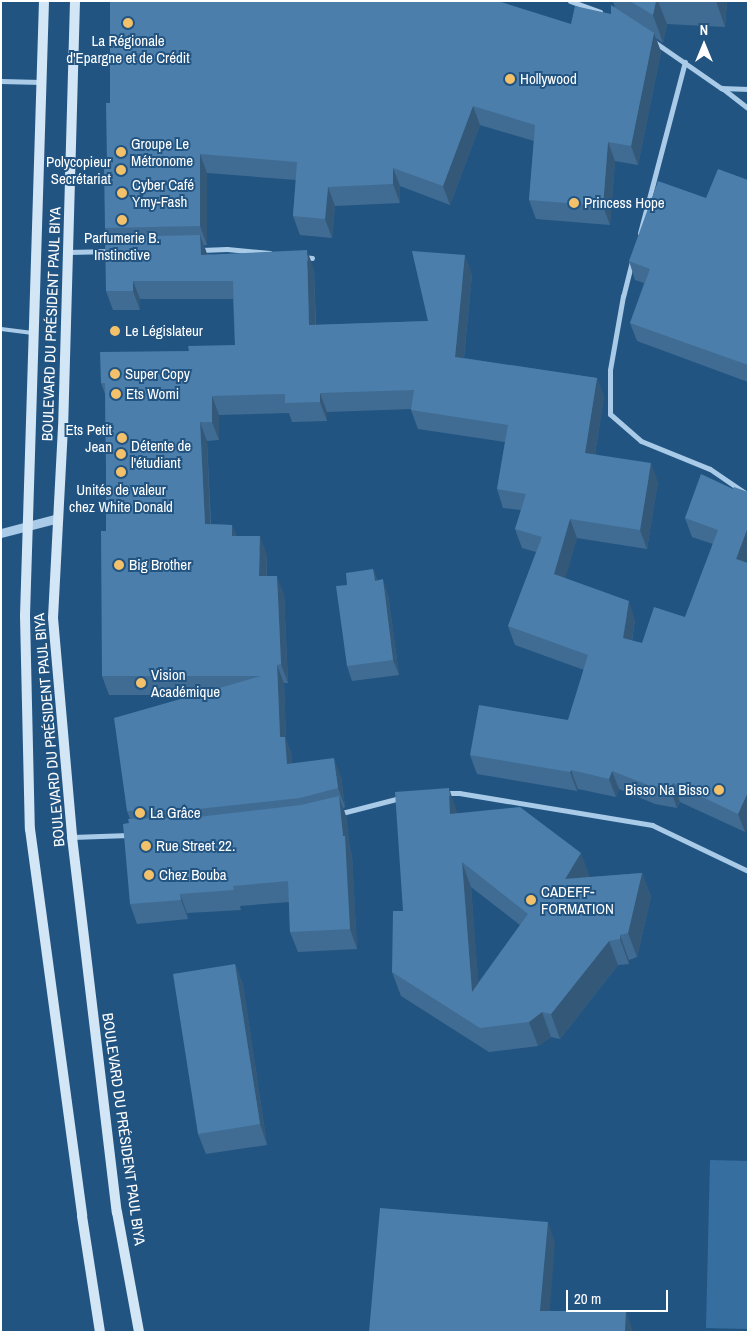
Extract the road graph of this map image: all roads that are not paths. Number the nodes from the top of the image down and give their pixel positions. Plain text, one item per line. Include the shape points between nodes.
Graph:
1 (44, 1) edge
2 (75, 1) edge
3 (570, 1) edge
4 (610, 16) edge
5 (643, 35) edge
6 (685, 62) junction
7 (1, 81) edge
8 (42, 82) junction
9 (721, 88) junction
10 (748, 89) edge
11 (748, 108) edge
12 (638, 240) edge
13 (197, 250) edge
14 (118, 251) edge
15 (68, 252) junction
16 (276, 254) edge
17 (294, 256) edge
18 (312, 258) dead end
19 (633, 258) edge
20 (1, 329) edge
21 (33, 333) junction
22 (748, 495) edge
23 (58, 518) junction
24 (27, 527) junction
25 (1, 533) edge
26 (440, 794) edge
27 (402, 798) edge
28 (327, 817) edge
29 (139, 835) edge
30 (72, 837) junction
31 (748, 871) edge
32 (100, 1332) edge
33 (139, 1332) edge

1 - 8 main road, BOULEVARD DU PRÉSIDENT PAUL BIYA
2 - 15 main road, BOULEVARD DU PRÉSIDENT PAUL BIYA
3 - 4 street
5 - 6 street
6 - 9 street
6 - 12 street
7 - 8 street
8 - 21 main road, BOULEVARD DU PRÉSIDENT PAUL BIYA
9 - 10 street
9 - 11 street
13 - 16 street
14 - 15 street
15 - 23 main road, BOULEVARD DU PRÉSIDENT PAUL BIYA
17 - 18 street
19 - 22 street via 610,370 610,414 640,442 710,469
20 - 21 lane
21 - 24 main road, BOULEVARD DU PRÉSIDENT PAUL BIYA
23 - 24 street
23 - 30 main road, BOULEVARD DU PRÉSIDENT PAUL BIYA via 52,618
24 - 25 street
24 - 32 main road, BOULEVARD DU PRÉSIDENT PAUL BIYA via 25,616 30,829
26 - 31 street via 458,792 652,825
27 - 28 street
29 - 30 street
30 - 33 main road, BOULEVARD DU PRÉSIDENT PAUL BIYA via 117,1212

